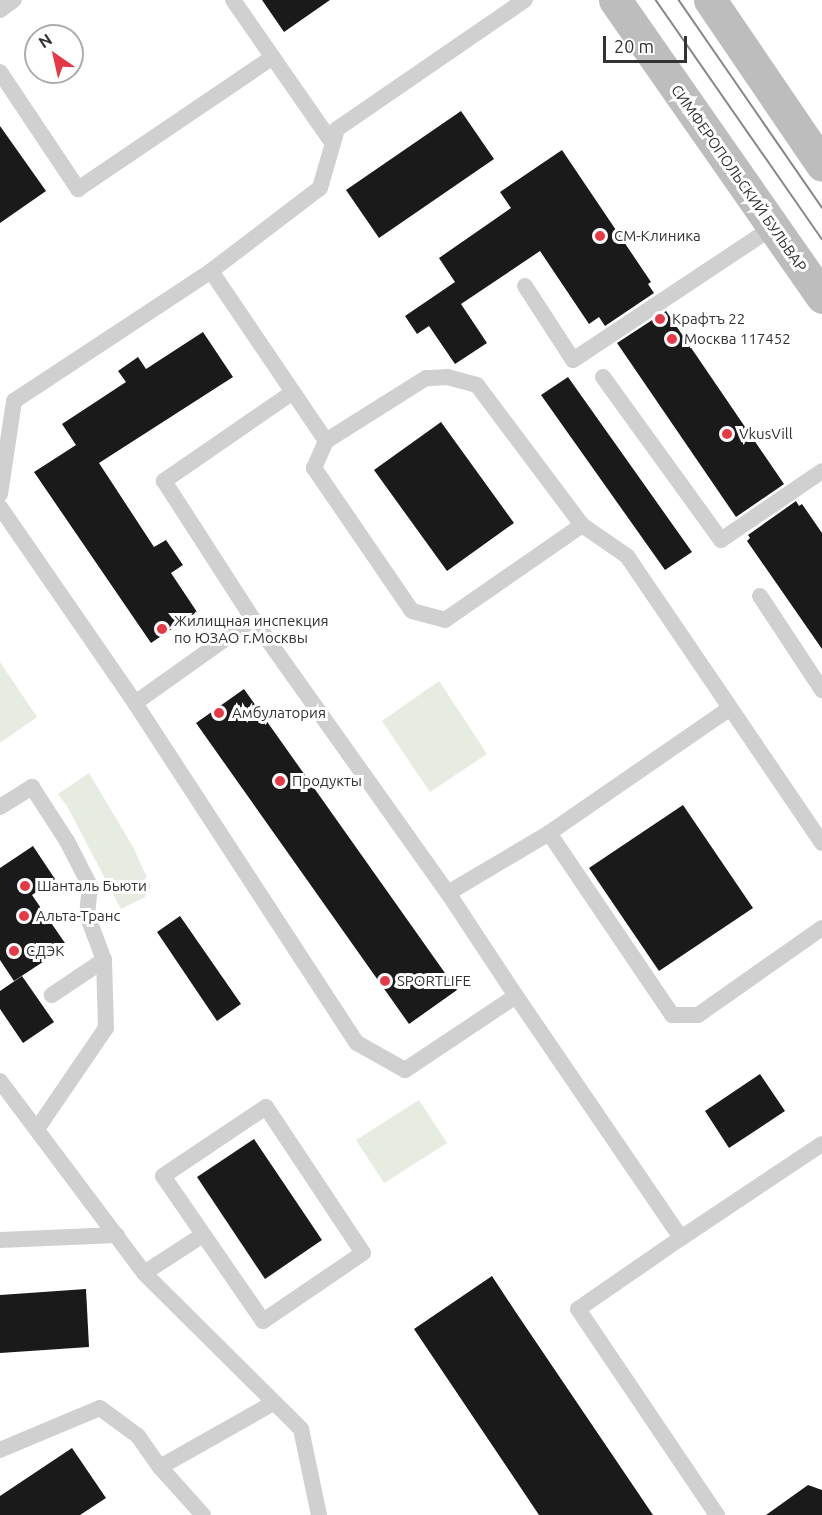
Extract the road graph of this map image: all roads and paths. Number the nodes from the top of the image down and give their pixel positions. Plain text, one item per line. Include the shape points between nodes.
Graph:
1 (14, 0) edge
2 (233, 0) edge
3 (525, 0) edge
4 (615, 0) edge
5 (710, 0) edge
6 (0, 10) edge
7 (273, 57) junction
8 (0, 72) edge
9 (333, 144) junction
10 (822, 165) edge
11 (773, 227) junction
12 (211, 271) junction
13 (525, 286) dead end
14 (822, 297) edge
15 (603, 377) dead end
16 (292, 392) junction
17 (7, 400) edge
18 (326, 441) junction
19 (822, 471) edge
20 (0, 494) edge
21 (0, 507) edge
22 (582, 525) junction
23 (760, 596) dead end
24 (253, 619) junction
25 (822, 690) edge
26 (135, 703) junction
27 (730, 708) junction
28 (0, 807) edge
29 (549, 833) junction
30 (822, 843) edge
31 (448, 893) junction
32 (822, 927) edge
33 (104, 960) junction
34 (52, 995) dead end
35 (516, 996) junction
36 (0, 1081) edge
37 (37, 1129) junction
38 (822, 1144) edge
39 (117, 1235) junction
40 (203, 1235) junction
41 (681, 1238) junction
42 (0, 1240) edge
43 (144, 1273) junction
44 (273, 1403) junction
45 (0, 1450) edge
46 (160, 1467) junction
47 (203, 1515) edge
48 (319, 1515) edge
49 (717, 1515) edge

1 - 6 lane
2 - 7 lane
3 - 9 lane via 338,129
4 - 11 main road, СИМФЕРОПОЛЬСКИЙ БУЛЬВАР
5 - 10 main road
7 - 8 lane via 78,189
7 - 9 lane
9 - 12 lane via 320,189
11 - 13 lane via 573,360
11 - 14 main road, СИМФЕРОПОЛЬСКИЙ БУЛЬВАР
12 - 16 lane
12 - 17 lane
15 - 19 lane via 721,540
16 - 18 lane
16 - 24 lane via 164,481
17 - 20 lane
18 - 22 lane via 426,378 448,376 477,385
18 - 22 lane via 314,468 412,611 445,620
21 - 26 lane
22 - 27 lane via 627,556
23 - 25 lane
24 - 26 lane
24 - 31 lane
26 - 35 lane via 357,1043 405,1070
27 - 29 lane
27 - 30 lane
28 - 33 lane via 32,787 90,886 87,915
29 - 31 lane
29 - 32 lane via 672,1015 698,1015
31 - 35 lane
33 - 34 lane
33 - 37 lane via 106,1028
35 - 41 lane
36 - 37 lane
37 - 39 lane
38 - 41 lane
39 - 42 lane
39 - 43 lane
40 - 40 lane via 163,1176 266,1107 363,1254 263,1321
40 - 43 lane
41 - 49 lane via 578,1309
43 - 44 lane
44 - 46 lane
44 - 48 lane via 300,1429
45 - 46 lane via 100,1408 138,1436
46 - 47 lane

